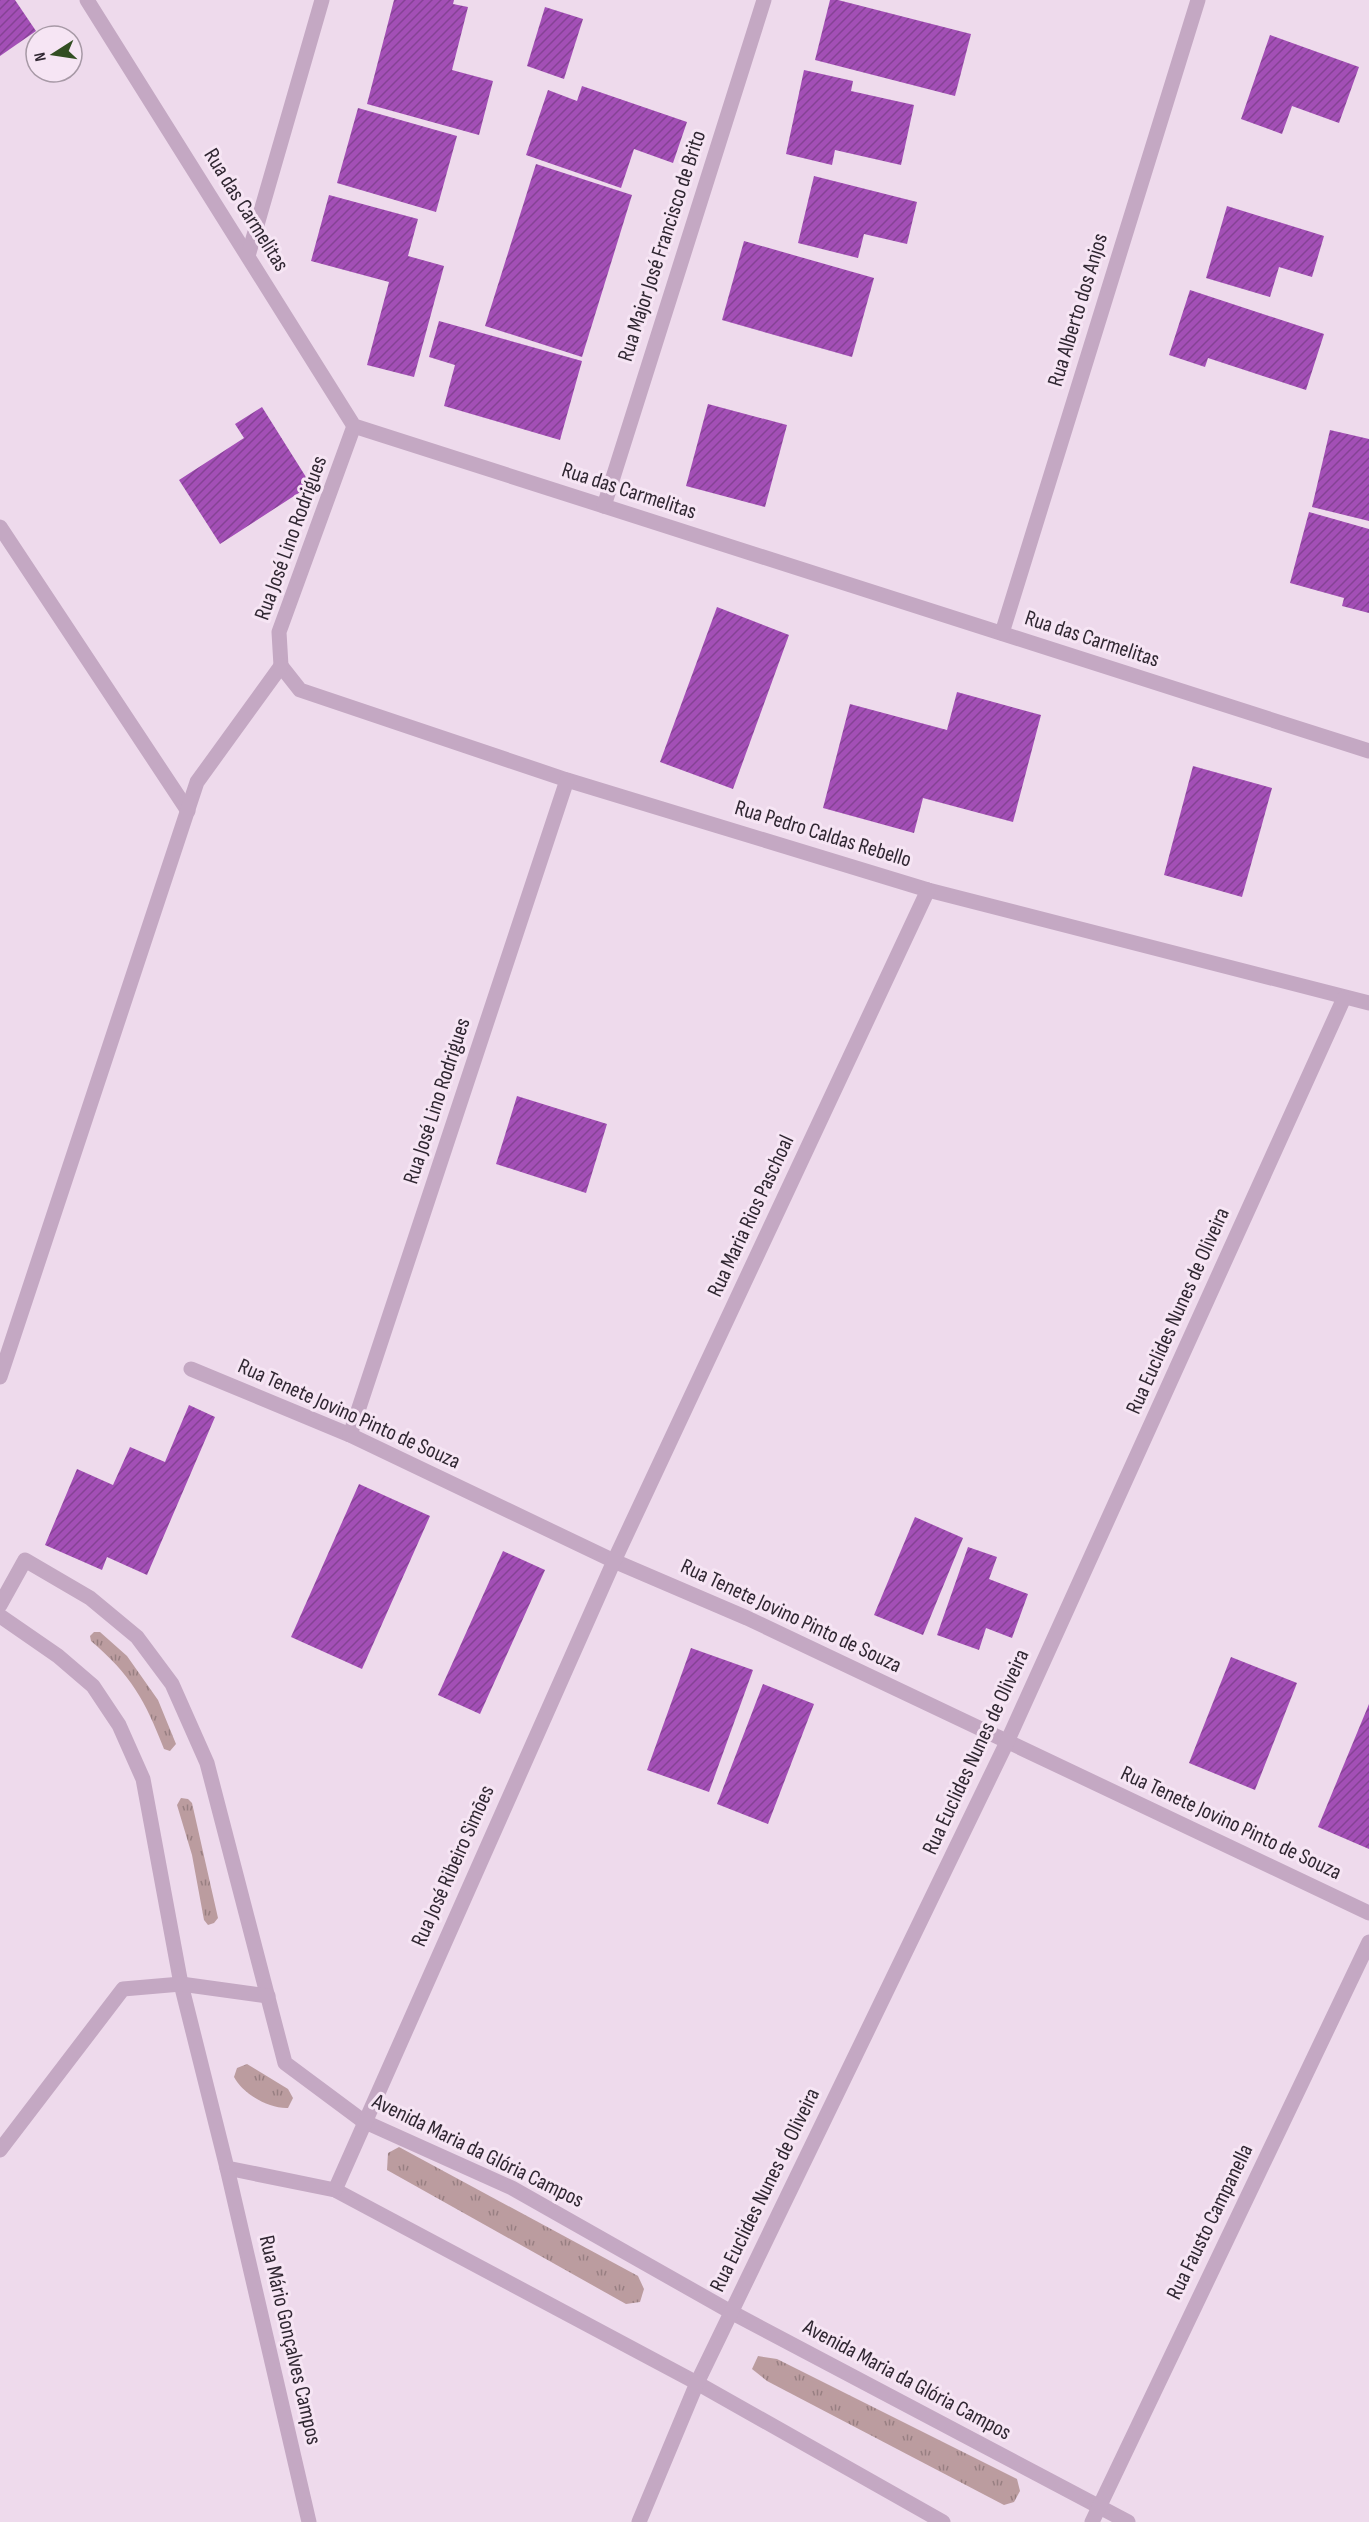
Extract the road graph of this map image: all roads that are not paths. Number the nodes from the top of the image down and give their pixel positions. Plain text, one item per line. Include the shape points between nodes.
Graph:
1 (87, 0) edge
2 (322, 0) edge
3 (764, 0) edge
4 (1198, 0) edge
5 (248, 256) junction
6 (354, 426) junction
7 (604, 506) junction
8 (0, 527) edge
9 (1002, 633) junction
10 (282, 666) junction
11 (1369, 751) edge
12 (567, 780) junction
13 (188, 811) junction
14 (928, 890) junction
15 (1344, 998) junction
16 (1369, 1003) edge
17 (191, 1369) dead end
18 (0, 1377) edge
19 (350, 1435) junction
20 (614, 1561) junction
21 (0, 1605) edge
22 (0, 1616) edge
23 (1007, 1742) junction
24 (1369, 1913) edge
25 (1369, 1942) edge
26 (181, 1984) junction
27 (268, 1996) junction
28 (363, 2121) junction
29 (0, 2150) edge
30 (227, 2168) junction
31 (335, 2190) junction
32 (731, 2312) junction
33 (697, 2383) junction
34 (1098, 2507) junction
35 (309, 2522) edge
36 (639, 2522) edge
37 (943, 2522) edge
38 (1092, 2522) edge
39 (1128, 2522) edge

1 - 5 street, Rua das Carmelitas
2 - 5 street
3 - 7 street, Rua Major José Francisco de Brito
4 - 9 street, Rua Alberto dos Anjos
5 - 6 street, Rua das Carmelitas
6 - 7 street, Rua das Carmelitas
6 - 10 street, Rua José Lino Rodrigues via 279,632
7 - 9 street, Rua das Carmelitas
8 - 13 street
9 - 11 street, Rua das Carmelitas
10 - 12 street, Rua Pedro Caldas Rebello via 300,690
10 - 13 street via 197,782
12 - 14 street, Rua Pedro Caldas Rebello
12 - 19 street, Rua José Lino Rodrigues
13 - 18 street
14 - 15 street, Rua Pedro Caldas Rebello
14 - 20 street, Rua Maria Rios Paschoal
15 - 16 street, Rua Pedro Caldas Rebello
15 - 23 street, Rua Euclides Nunes de Oliveira
17 - 19 street, Rua Tenete Jovino Pinto de Souza
19 - 20 street, Rua Tenete Jovino Pinto de Souza
20 - 23 street, Rua Tenete Jovino Pinto de Souza via 747,1618
20 - 28 street, Rua José Ribeiro Simões
21 - 27 street, Avenida Maria da Glória Campos via 25,1560 90,1598 137,1637 172,1684 207,1763
22 - 26 street via 93,1686 119,1725 143,1779
23 - 24 street, Rua Tenete Jovino Pinto de Souza
23 - 32 street, Rua Euclides Nunes de Oliveira
25 - 34 street, Rua Fausto Campanella
26 - 27 street
26 - 29 street via 123,1989
26 - 30 street
27 - 28 street, Avenida Maria da Glória Campos via 285,2063
28 - 31 street, Rua José Ribeiro Simões
28 - 32 street, Avenida Maria da Glória Campos via 512,2188
30 - 31 street
30 - 35 street, Rua Mário Gonçalves Campos
31 - 33 street
32 - 33 street, Rua Euclides Nunes de Oliveira
32 - 34 street, Avenida Maria da Glória Campos
33 - 36 street, Rua Euclides Nunes de Oliveira
33 - 37 street
34 - 38 street, Rua Fausto Campanella
34 - 39 street, Avenida Maria da Glória Campos

